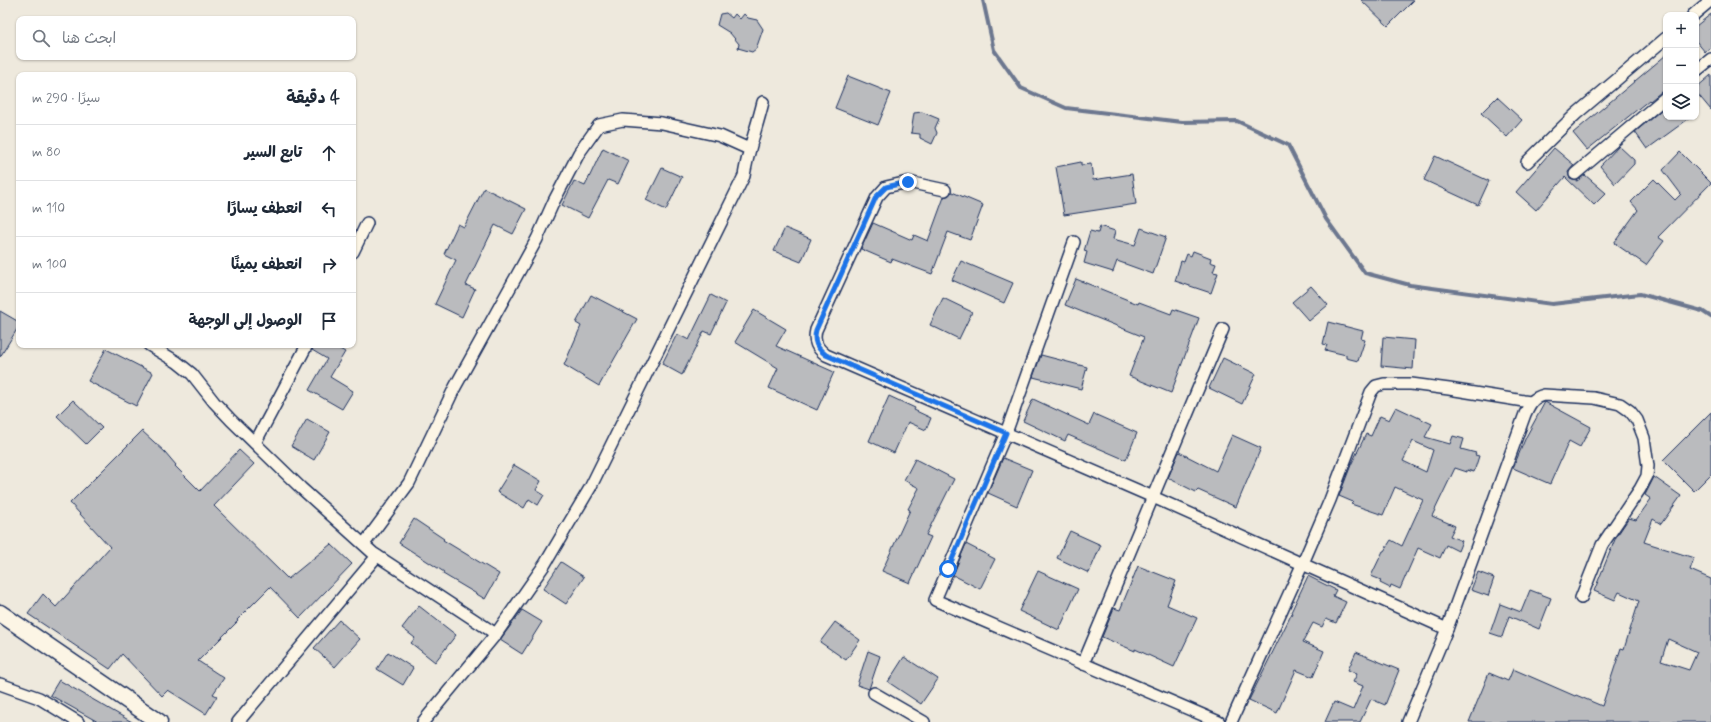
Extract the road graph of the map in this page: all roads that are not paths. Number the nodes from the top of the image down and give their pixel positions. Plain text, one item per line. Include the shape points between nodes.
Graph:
1 (1711, 0) edge
2 (1697, 12) edge
3 (1663, 41) edge
4 (1711, 59) edge
5 (1699, 69) edge
6 (1663, 100) edge
7 (763, 102) dead end
8 (749, 149) junction
9 (1527, 162) dead end
10 (1575, 174) dead end
11 (945, 190) dead end
12 (367, 223) dead end
13 (1074, 242) dead end
14 (356, 246) edge
15 (1223, 329) dead end
16 (154, 348) edge
17 (305, 348) edge
18 (1530, 402) junction
19 (1006, 433) junction
20 (255, 443) junction
21 (1153, 497) junction
22 (364, 544) junction
23 (377, 556) junction
24 (1303, 563) junction
25 (1582, 598) dead end
26 (0, 613) edge
27 (1447, 628) junction
28 (496, 634) junction
29 (1082, 664) junction
30 (0, 684) edge
31 (874, 693) dead end
32 (78, 722) edge
33 (159, 722) edge
34 (238, 722) edge
35 (424, 722) edge
36 (924, 722) edge
37 (1219, 722) edge
38 (1231, 722) edge
39 (1408, 722) edge

1 - 2 street
3 - 9 street via 1576,114
4 - 5 street
6 - 10 street
7 - 8 street
8 - 22 street via 720,136 662,123 623,120 599,125 579,153 537,238 455,387 409,483
8 - 28 street via 744,176 590,488 545,564
11 - 19 street via 908,182 886,187 876,197 816,330 815,341 826,355
12 - 14 street
13 - 19 street
15 - 21 street
16 - 20 street via 192,374 214,402
17 - 20 street
18 - 24 street via 1411,384 1376,386 1371,392
18 - 25 street via 1536,397 1544,396 1594,398 1620,404 1637,420 1644,438 1647,476 1602,545
18 - 27 street
19 - 21 street
19 - 29 street via 935,600
20 - 22 street
21 - 24 street
21 - 29 street
22 - 23 street
23 - 28 street
23 - 34 street
24 - 27 street
24 - 38 street
26 - 33 main road
27 - 39 street
28 - 35 street
29 - 37 street
30 - 32 street via 39,698
31 - 36 street

